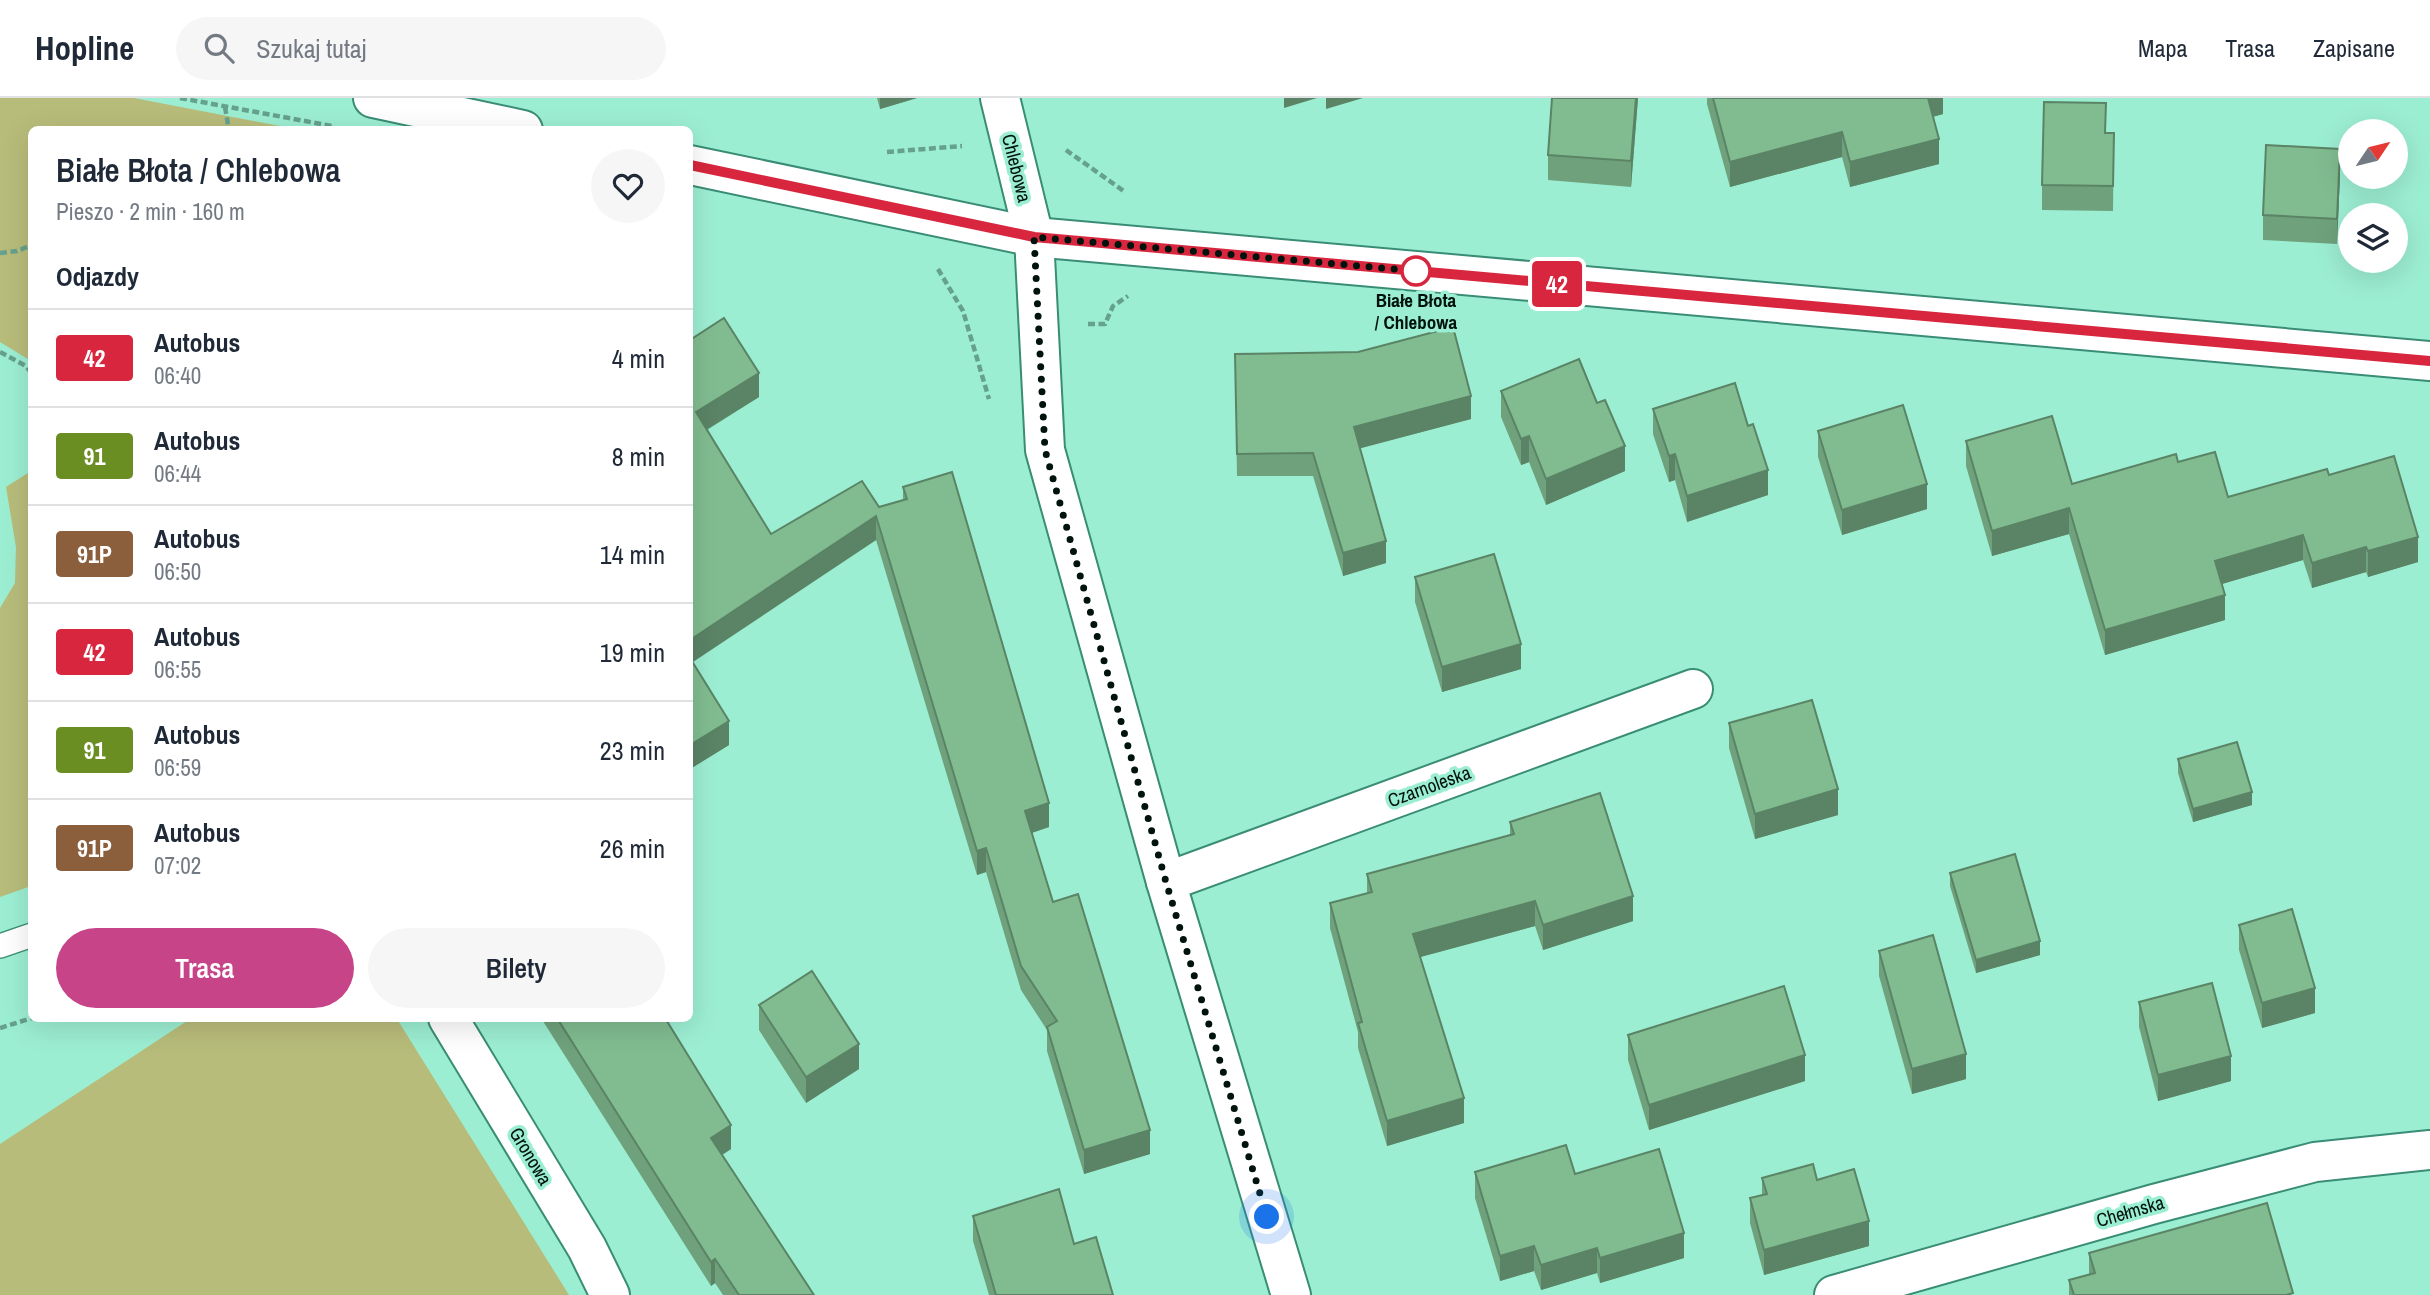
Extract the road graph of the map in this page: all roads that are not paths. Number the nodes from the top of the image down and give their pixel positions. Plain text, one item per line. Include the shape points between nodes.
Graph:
1 (373, 98) edge
2 (1000, 98) edge
3 (416, 118) edge
4 (487, 126) edge
5 (693, 166) edge
6 (1034, 237) junction
7 (2430, 360) edge
8 (1693, 689) dead end
9 (1166, 882) junction
10 (28, 937) edge
11 (0, 946) edge
12 (450, 1022) edge
13 (2430, 1150) edge
14 (610, 1295) edge
15 (1291, 1295) edge
16 (1834, 1295) edge

1 - 3 street
2 - 6 street, Chlebowa
3 - 4 street
5 - 6 street
6 - 7 street
6 - 9 street, Chlebowa via 1045,450
8 - 9 street, Czarnoleska
9 - 15 street, Chlebowa
10 - 11 lane
12 - 14 street, Gronowa via 587,1248
13 - 16 street, Chełmska via 2315,1162

